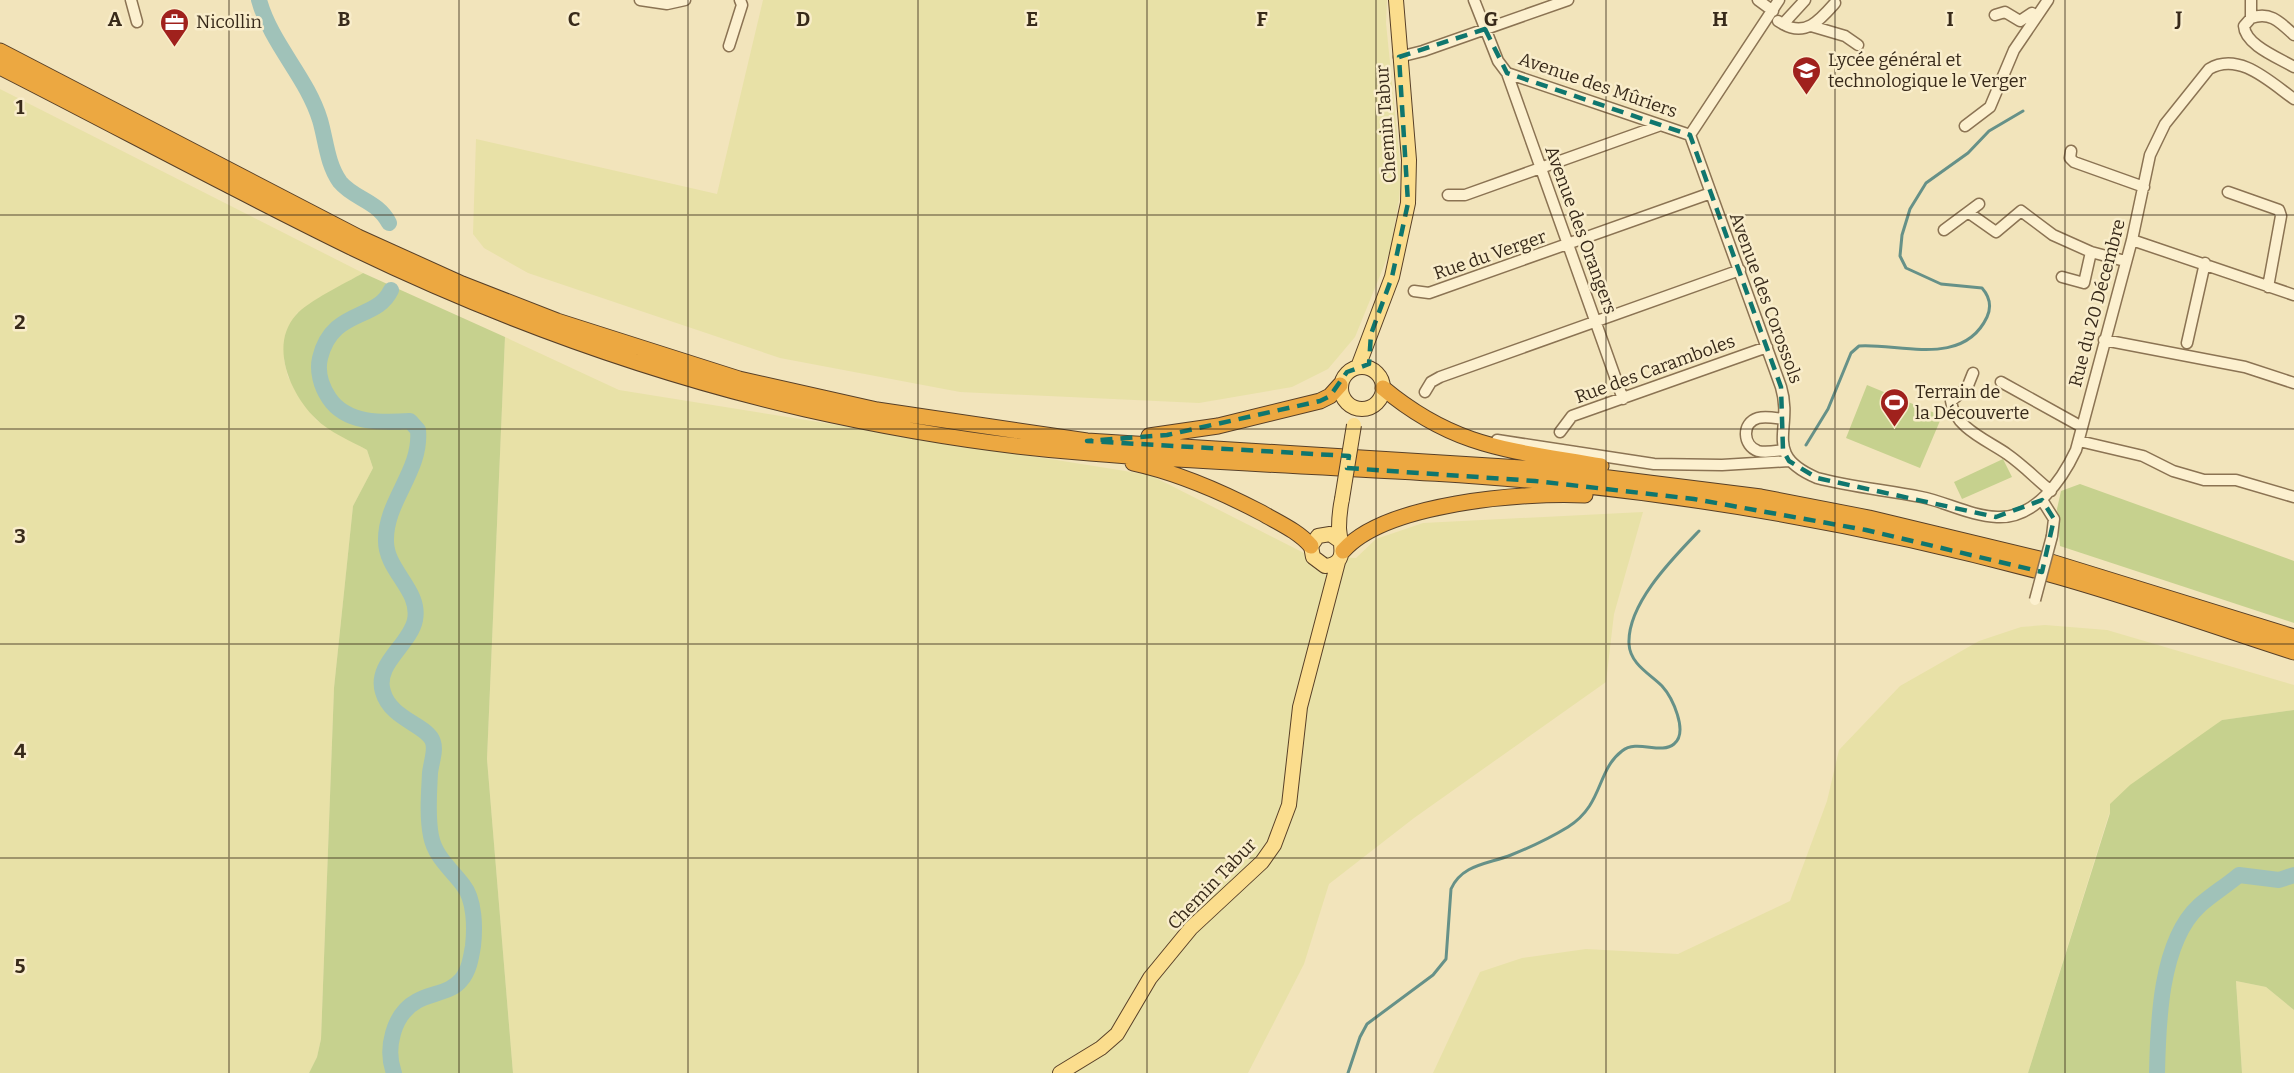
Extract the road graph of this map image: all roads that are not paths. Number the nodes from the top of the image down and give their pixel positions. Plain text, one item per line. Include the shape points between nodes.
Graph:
1 (131, 0) edge
2 (640, 0) edge
3 (685, 0) edge
4 (740, 0) edge
5 (1396, 0) edge
6 (1474, 0) edge
7 (1568, 0) edge
8 (1758, 0) edge
9 (1779, 0) edge
10 (1805, 0) edge
11 (2048, 0) edge
12 (2251, 0) edge
13 (1835, 3) dead end
14 (1537, 5) edge
15 (1771, 13) junction
16 (2037, 13) junction
17 (1995, 15) dead end
18 (2251, 18) junction
19 (137, 22) dead end
20 (1783, 24) junction
21 (1812, 26) junction
22 (1485, 29) junction
23 (2294, 35) edge
24 (1858, 45) dead end
25 (729, 46) dead end
26 (0, 51) edge
27 (1399, 57) junction
28 (0, 67) edge
29 (2294, 67) edge
30 (1507, 73) junction
31 (2294, 99) edge
32 (1661, 125) junction
33 (1965, 126) dead end
34 (1690, 135) junction
35 (2071, 151) dead end
36 (1541, 169) junction
37 (2144, 186) junction
38 (2228, 192) dead end
39 (1711, 193) junction
40 (1448, 195) dead end
41 (1979, 204) dead end
42 (1969, 213) junction
43 (1944, 230) dead end
44 (2132, 240) junction
45 (1568, 245) junction
46 (2091, 252) junction
47 (2125, 261) junction
48 (2205, 263) junction
49 (1740, 270) junction
50 (2062, 277) dead end
51 (2268, 287) junction
52 (1414, 291) dead end
53 (2294, 295) edge
54 (1595, 321) junction
55 (2104, 340) junction
56 (2187, 343) dead end
57 (1767, 346) junction
58 (1364, 368) junction
59 (1973, 373) dead end
60 (2001, 381) dead end
61 (2294, 383) edge
62 (1340, 385) junction
63 (1383, 388) junction
64 (1425, 392) dead end
65 (1623, 399) junction
66 (1357, 408) junction
67 (1783, 419) junction
68 (2082, 427) junction
69 (1438, 428) junction
70 (1560, 432) dead end
71 (2079, 441) junction
72 (1087, 447) junction
73 (1783, 450) junction
74 (1789, 461) junction
75 (1695, 487) junction
76 (2050, 491) junction
77 (2294, 497) edge
78 (2042, 500) junction
79 (1339, 515) junction
80 (1317, 541) junction
81 (1944, 548) junction
82 (1340, 551) junction
83 (1316, 562) junction
84 (2034, 600) dead end
85 (1326, 607) junction
86 (2294, 637) edge
87 (2294, 652) edge
88 (1060, 1073) edge

1 - 19 street
2 - 3 street via 667,4
4 - 25 street via 742,5
5 - 27 main road, Chemin Tabur
6 - 22 street, Avenue des Mûriers
7 - 14 street
8 - 15 street
9 - 15 street
10 - 20 street
11 - 16 street
12 - 18 street
13 - 21 street
14 - 22 street
15 - 20 street
15 - 34 street
16 - 17 street via 2020,21 2005,12
16 - 33 street via 2014,50 1990,107
18 - 23 street via 2275,18
18 - 29 street via 2244,26 2245,34
20 - 21 street via 1794,30
21 - 24 street via 1845,36
22 - 27 street
22 - 30 street, Avenue des Mûriers via 1500,66
26 - 72 highway via 358,237 557,321 671,359 807,395
27 - 58 main road, Chemin Tabur via 1409,160 1408,203 1392,277 1367,348
28 - 72 highway via 356,249 461,295 609,352 733,391 871,423 964,438
30 - 32 street, Avenue des Mûriers
30 - 36 street, Avenue des Orangers
31 - 37 street, Rue du 20 Décembre via 2247,68 2227,62 2217,64 2209,69 2156,139
32 - 34 street, Avenue des Mûriers
32 - 36 street
34 - 39 street, Avenue des Corossols
35 - 37 street via 2074,162
36 - 40 street via 1465,195
36 - 45 street, Avenue des Orangers
37 - 44 street, Rue du 20 Décembre
38 - 51 street via 2279,210
39 - 45 street, Rue du Verger
39 - 49 street, Avenue des Corossols
41 - 42 street
42 - 43 street
42 - 46 street via 1996,232 2021,211 2053,235
44 - 47 street, Rue du 20 Décembre
44 - 48 street
45 - 52 street, Rue du Verger via 1429,293
45 - 54 street, Avenue des Orangers
46 - 47 street
46 - 50 street via 2085,283
47 - 55 street, Rue du 20 Décembre
48 - 51 street
48 - 56 street
49 - 54 street
49 - 57 street, Avenue des Corossols
51 - 53 street
54 - 64 street via 1440,377
54 - 65 street, Avenue des Orangers
55 - 61 street via 2246,367
55 - 68 street, Rue du 20 Décembre
57 - 65 street, Rue des Caramboles
57 - 67 street, Avenue des Corossols via 1784,397
58 - 62 main road via 1347,372
58 - 63 main road via 1379,375
59 - 76 street via 1967,388 1951,401 1953,409 1979,438 2007,454
60 - 68 street
62 - 66 main road via 1343,399
62 - 72 highway via 1320,401 1218,426 1167,435 1116,435
63 - 66 main road via 1379,401
63 - 69 highway
65 - 70 street, Rue des Caramboles via 1572,416
66 - 79 main road, Chemin Tabur, bridge
67 - 73 street, Avenue des Corossols
67 - 73 street via 1758,418 1751,422 1746,436 1758,451
68 - 71 street, Rue du 20 Décembre
69 - 74 street via 1654,464
69 - 75 highway via 1493,447 1636,472
71 - 76 street, Rue du 20 Décembre via 2067,468
71 - 77 street via 2143,456 2204,480 2236,480
72 - 75 highway via 1445,461
72 - 80 highway via 1193,479
72 - 81 highway via 1610,489 1802,518
73 - 74 street, Avenue des Corossols
74 - 78 street, Avenue des Corossols via 1817,478 1922,497 1996,517 2020,512
75 - 86 highway via 1811,506 2048,561
76 - 78 street, Rue du 20 Décembre
78 - 84 street, bridge via 2054,519
79 - 80 main road, Chemin Tabur
79 - 82 main road, Chemin Tabur
80 - 82 main road via 1334,536
80 - 83 main road, Chemin Tabur
81 - 82 highway via 1633,499 1566,494 1479,501 1414,515 1369,530
81 - 87 highway via 2045,573
82 - 83 main road via 1325,566
82 - 85 main road, Chemin Tabur
83 - 85 main road, Chemin Tabur
85 - 88 main road, Chemin Tabur via 1300,707 1289,805 1274,845 1262,862 1191,928 1150,978 1117,1034

